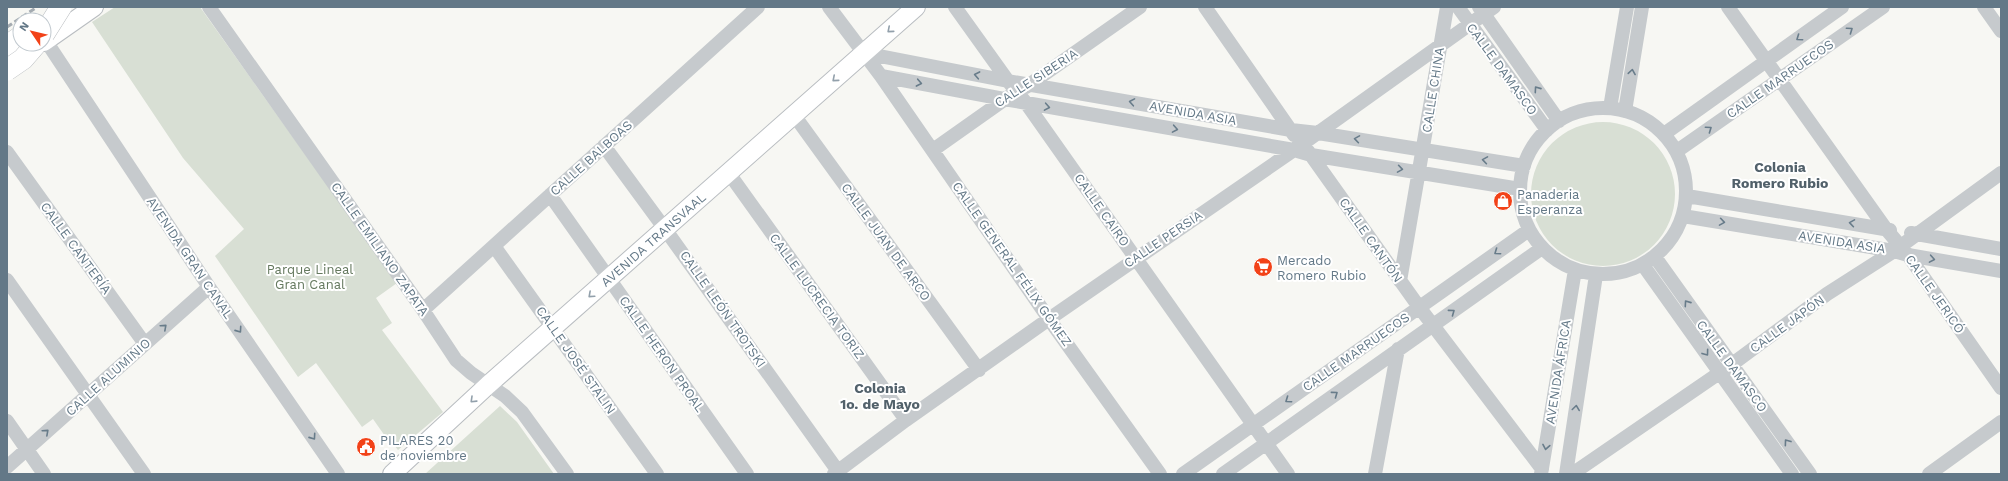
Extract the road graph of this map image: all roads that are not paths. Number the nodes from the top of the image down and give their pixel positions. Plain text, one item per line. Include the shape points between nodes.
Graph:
1 (61, 7) edge
2 (65, 7) edge
3 (209, 7) edge
4 (758, 7) edge
5 (829, 7) edge
6 (916, 7) edge
7 (956, 7) edge
8 (1140, 7) edge
9 (1206, 7) edge
10 (1447, 7) edge
11 (1458, 7) edge
12 (1627, 7) edge
13 (1642, 7) edge
14 (1728, 7) edge
15 (1842, 7) edge
16 (1883, 7) edge
17 (1984, 7) edge
18 (1486, 9) edge
19 (90, 10) edge
20 (52, 22) edge
21 (1470, 24) junction
22 (52, 25) edge
23 (2001, 31) edge
24 (52, 33) edge
25 (1440, 46) junction
26 (25, 52) edge
27 (29, 52) edge
28 (30, 52) edge
29 (51, 52) edge
30 (864, 53) junction
31 (1766, 61) junction
32 (7, 66) edge
33 (7, 70) edge
34 (7, 75) edge
35 (881, 76) junction
36 (1781, 80) junction
37 (1008, 81) junction
38 (1031, 84) junction
39 (1017, 92) junction
40 (1004, 99) junction
41 (1026, 103) junction
42 (1610, 108) junction
43 (1625, 111) junction
44 (794, 114) junction
45 (1559, 121) junction
46 (1291, 130) junction
47 (1547, 130) junction
48 (1318, 133) junction
49 (1664, 134) junction
50 (604, 146) junction
51 (933, 150) junction
52 (1302, 150) junction
53 (1423, 150) junction
54 (1677, 151) junction
55 (7, 152) edge
56 (1524, 166) junction
57 (728, 172) junction
58 (1420, 172) junction
59 (2001, 173) edge
60 (1520, 189) junction
61 (550, 195) junction
62 (1687, 196) junction
63 (1683, 216) junction
64 (665, 229) junction
65 (1886, 229) junction
66 (1529, 230) junction
67 (1916, 234) junction
68 (494, 246) junction
69 (1542, 248) junction
70 (2001, 249) edge
71 (1901, 250) junction
72 (1136, 258) junction
73 (1649, 261) junction
74 (1575, 270) junction
75 (2001, 271) edge
76 (1596, 275) junction
77 (609, 279) junction
78 (7, 280) edge
79 (1400, 281) junction
80 (209, 287) junction
81 (1419, 307) junction
82 (423, 310) junction
83 (1049, 319) junction
84 (1433, 326) junction
85 (554, 328) junction
86 (145, 344) junction
87 (1398, 350) junction
88 (1726, 369) junction
89 (979, 370) junction
90 (488, 385) junction
91 (2001, 388) edge
92 (89, 394) junction
93 (906, 420) junction
94 (7, 421) edge
95 (2001, 422) edge
96 (1253, 424) junction
97 (1266, 444) junction
98 (27, 450) junction
99 (7, 467) edge
100 (1541, 471) edge
101 (837, 473) edge
102 (44, 474) edge
103 (144, 474) edge
104 (338, 474) edge
105 (392, 474) edge
106 (567, 474) edge
107 (657, 474) edge
108 (747, 474) edge
109 (1160, 474) edge
110 (1183, 474) edge
111 (1223, 474) edge
112 (1288, 474) edge
113 (1376, 474) edge
114 (1566, 474) edge
115 (1572, 474) edge
116 (1792, 474) edge
117 (1810, 474) edge
118 (1929, 474) edge

1 - 20 highway, bridge
2 - 22 highway
3 - 82 street, CALLE EMILIANO ZAPATA
4 - 50 street, CALLE BALBOAS
5 - 30 street, CALLE GENERAL FÉLIX GÓMEZ
6 -> 30 main road, AVENIDA TRANSVAAL
7 - 37 street, CALLE CAIRO
8 - 38 street, CALLE SIBERIA
9 - 46 street, CALLE CANTÓN
10 - 25 street, CALLE CHINA
11 - 21 street, CALLE DAMASCO
12 - 42 street
43 -> 13 street
14 - 31 street, CALLE JERICÓ
15 -> 31 street, CALLE MARRUECOS
36 -> 16 street, CALLE MARRUECOS
17 - 23 street
18 - 21 street, CALLE PERSIA
45 -> 18 street, CALLE DAMASCO
19 - 24 main road
21 - 25 street, CALLE PERSIA
21 - 47 street, CALLE DAMASCO
25 - 48 street, CALLE PERSIA
25 - 53 street, CALLE CHINA
26 - 32 main road
27 - 34 street
28 - 33 highway, bridge
29 - 80 street, AVENIDA GRAN CANAL
30 - 35 street, CALLE GENERAL FÉLIX GÓMEZ
37 -> 30 street, AVENIDA ASIA
30 -> 44 main road, AVENIDA TRANSVAAL
31 - 36 street, CALLE JERICÓ
31 - 49 street, CALLE MARRUECOS
35 -> 40 street, AVENIDA ASIA
35 - 51 street, CALLE GENERAL FÉLIX GÓMEZ
54 -> 36 street, CALLE MARRUECOS
36 - 65 street, CALLE JERICÓ
37 - 38 street, AVENIDA ASIA
37 - 39 street, CALLE CAIRO
38 - 39 street, CALLE SIBERIA
46 -> 38 street, AVENIDA ASIA
39 - 40 street, CALLE SIBERIA
39 - 41 street, CALLE CAIRO
40 - 41 street, AVENIDA ASIA
40 - 51 street, CALLE SIBERIA
41 -> 52 street, AVENIDA ASIA
41 - 72 street, CALLE CAIRO
42 - 43 street
42 - 45 street via 1584,110
43 - 49 street via 1646,120
44 - 57 main road, AVENIDA TRANSVAAL
44 - 89 street, CALLE JUAN DE ARCO
45 - 47 street
46 - 48 street, AVENIDA ASIA
46 - 52 street, CALLE CANTÓN
47 - 56 street via 1533,146
48 - 52 street, CALLE PERSIA
53 -> 48 street, AVENIDA ASIA
49 - 54 street
50 - 61 street, CALLE BALBOAS
50 - 64 street, CALLE LEÓN TROTSKI
51 - 83 street, CALLE GENERAL FÉLIX GÓMEZ
52 -> 58 street, AVENIDA ASIA
52 - 72 street, CALLE PERSIA
52 - 79 street, CALLE CANTÓN
56 -> 53 street, AVENIDA ASIA
53 - 58 street, CALLE CHINA
54 - 62 street via 1685,173
55 - 86 street, CALLE CANTERÍA
56 - 60 street
57 - 64 main road, AVENIDA TRANSVAAL
57 - 93 street, CALLE LUCRECIA TORIZ
58 - 60 street, AVENIDA ASIA
58 - 79 street, CALLE CHINA
59 - 67 street, CALLE JAPÓN
60 - 66 street via 1522,210
61 - 68 street, CALLE BALBOAS
61 - 77 street, CALLE HERON PROAL
62 - 63 street
65 -> 62 street, AVENIDA ASIA
63 -> 71 street, AVENIDA ASIA
63 - 73 street via 1667,245
64 - 77 main road, AVENIDA TRANSVAAL
64 - 101 street, CALLE LEÓN TROTSKI
65 - 67 street, AVENIDA ASIA
65 - 71 street, CALLE JERICÓ
66 - 69 street
66 -> 81 street, CALLE MARRUECOS
67 - 70 street, AVENIDA ASIA
67 - 71 street, CALLE JAPÓN
68 - 82 street, CALLE BALBOAS
68 - 85 street, CALLE JOSÉ STALIN
69 - 74 street via 1563,265
84 -> 69 street, CALLE MARRUECOS
71 -> 75 street, AVENIDA ASIA
71 - 88 street, CALLE JAPÓN via 1827,294
71 - 91 street, CALLE JERICÓ
72 - 83 street, CALLE PERSIA
72 - 96 street, CALLE CAIRO
73 - 76 street via 1628,271
73 - 88 street, CALLE DAMASCO
74 - 76 street
74 -> 100 street, AVENIDA ÁFRICA
114 -> 76 street, AVENIDA ÁFRICA
77 -> 85 main road, AVENIDA TRANSVAAL
77 - 108 street, CALLE HERON PROAL
78 - 92 street
79 - 81 street, CALLE CANTÓN
86 -> 80 street, CALLE ALUMINIO
80 -> 104 street, AVENIDA GRAN CANAL
81 - 84 street, CALLE CANTÓN
81 -> 96 street, CALLE MARRUECOS
82 - 90 street, CALLE EMILIANO ZAPATA via 456,360
83 - 89 street, CALLE PERSIA
83 - 109 street, CALLE GENERAL FÉLIX GÓMEZ
84 - 87 street, CALLE MARRUECOS
84 - 100 street, CALLE CANTÓN
85 - 90 main road, AVENIDA TRANSVAAL
85 - 107 street, CALLE JOSÉ STALIN
86 - 92 street, CALLE ALUMINIO
97 -> 87 street, CALLE MARRUECOS
87 - 113 street
88 - 115 street, CALLE JAPÓN
88 - 116 street, CALLE DAMASCO
117 -> 88 street, CALLE DAMASCO
89 - 93 street, CALLE PERSIA
90 -> 105 main road, AVENIDA TRANSVAAL
90 - 106 street, CALLE EMILIANO ZAPATA via 522,412
98 -> 92 street, CALLE ALUMINIO
92 - 103 street
93 - 101 street, CALLE PERSIA
94 - 98 street
95 - 118 street
96 - 97 street, CALLE CAIRO
96 - 110 street, CALLE MARRUECOS
97 - 111 street, CALLE MARRUECOS
97 - 112 street, CALLE CAIRO
98 - 99 street, CALLE ALUMINIO
98 - 102 street

